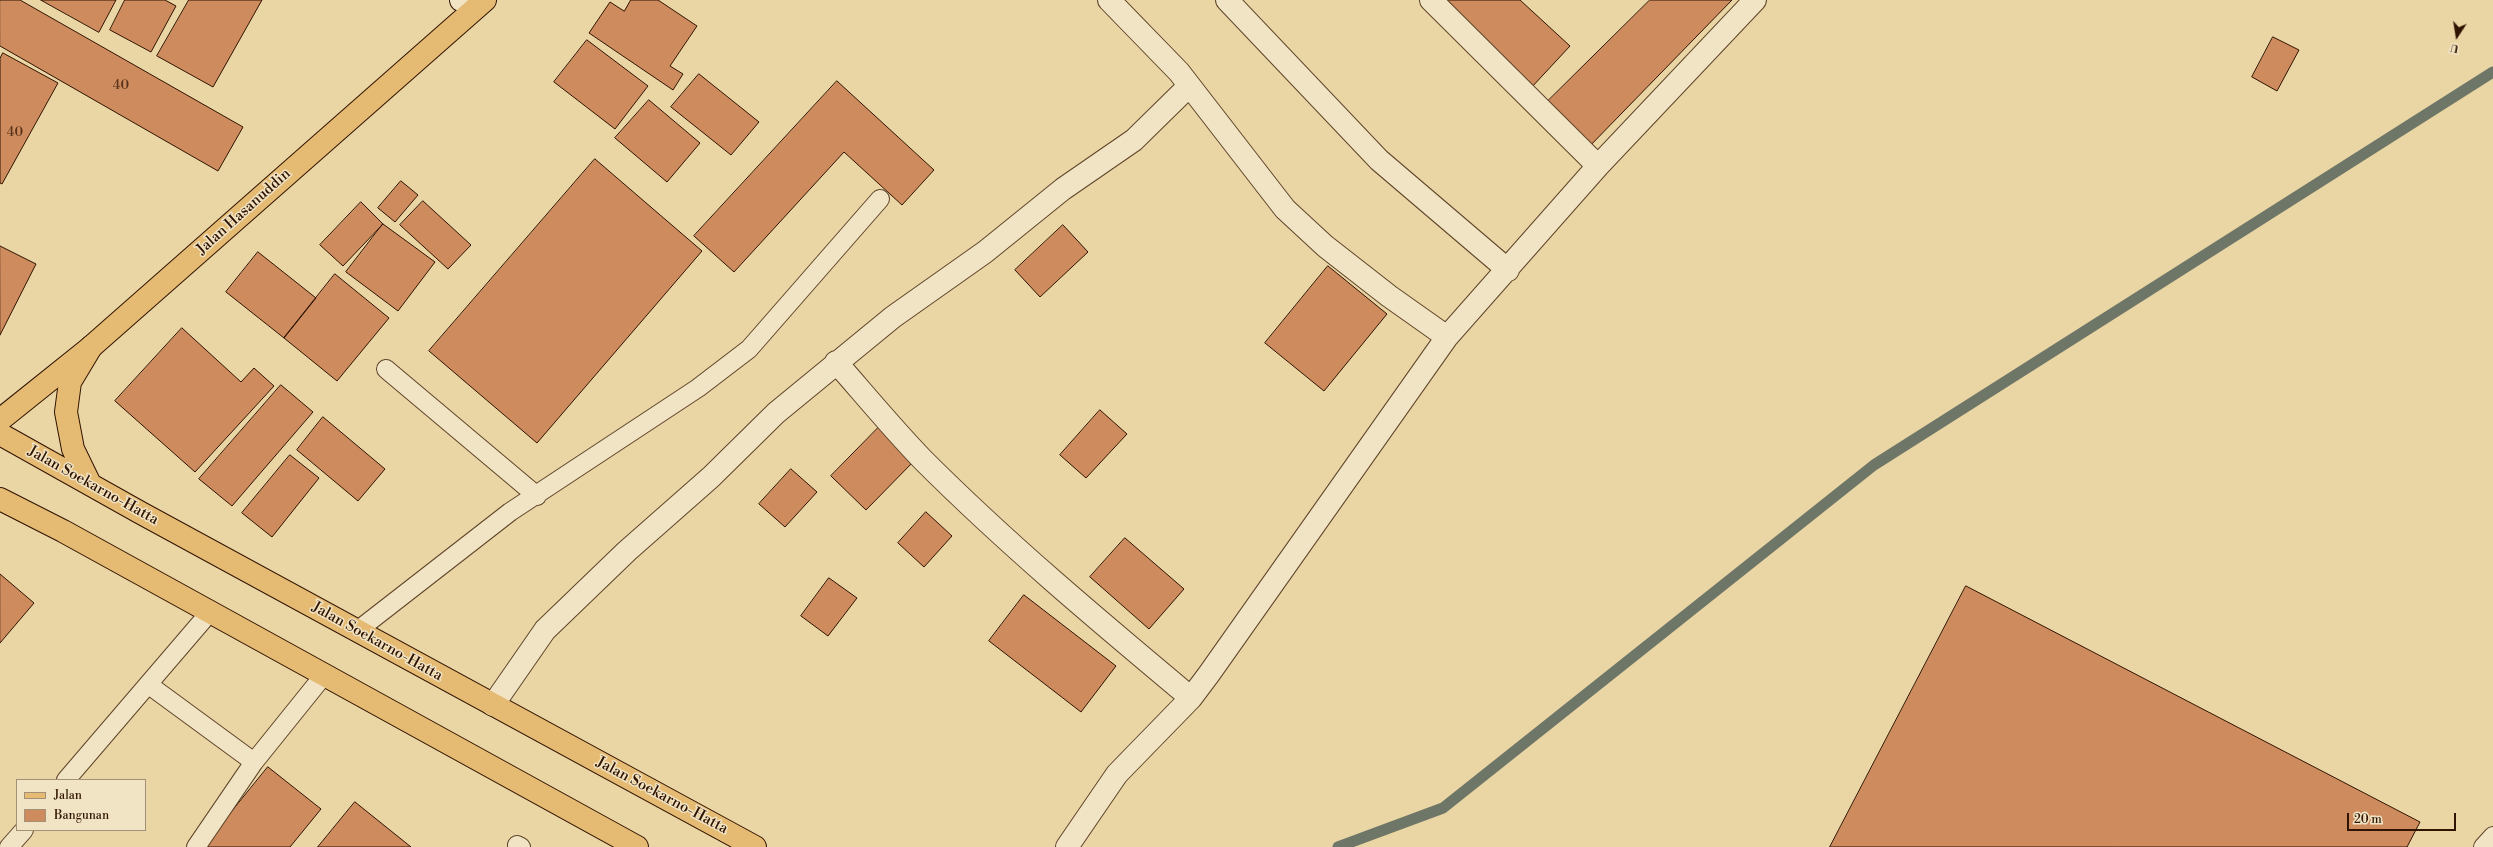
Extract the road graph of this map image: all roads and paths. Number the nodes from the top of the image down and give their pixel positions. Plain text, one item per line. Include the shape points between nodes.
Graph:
1 (1109, 0) edge
2 (1227, 0) edge
3 (1431, 0) edge
4 (1756, 0) edge
5 (474, 3) edge
6 (1189, 86) junction
7 (1598, 166) junction
8 (880, 199) dead end
9 (1508, 270) junction
10 (1447, 336) junction
11 (91, 347) junction
12 (836, 362) junction
13 (386, 369) dead end
14 (0, 420) edge
15 (0, 434) edge
16 (90, 484) junction
17 (537, 496) junction
18 (0, 499) edge
19 (210, 612) junction
20 (357, 630) junction
21 (324, 675) junction
22 (149, 685) junction
23 (1191, 698) junction
24 (493, 705) junction
25 (254, 762) junction
26 (67, 779) edge
27 (23, 831) edge
28 (2493, 836) edge
29 (9, 847) edge
30 (196, 847) edge
31 (637, 847) edge
32 (755, 847) edge
33 (1067, 847) edge
34 (2483, 847) edge

1 - 6 street via 1179,72
2 - 9 street via 1379,160
3 - 7 street
4 - 7 street
5 - 11 main road, Jalan Hasanuddin
6 - 10 street via 1285,209 1325,246 1389,296
6 - 12 street via 1134,140 1063,189 986,252 893,316
7 - 9 street
8 - 17 lane via 749,349 698,388 610,444
9 - 10 street
10 - 23 street
11 - 14 main road, Jalan Hasanuddin
11 - 16 main road via 70,382 66,412 72,449
12 - 23 street via 922,459 1002,535 1069,596
12 - 24 street via 776,413 711,477 627,551 545,630
13 - 17 lane
15 - 16 main road, Jalan Soekarno-Hatta
16 - 20 main road, Jalan Soekarno-Hatta
17 - 20 lane via 510,512
18 - 19 main road
19 - 21 main road
19 - 22 lane
20 - 24 main road, Jalan Soekarno-Hatta
21 - 25 lane
21 - 31 main road
22 - 25 lane
22 - 26 lane
23 - 33 street via 1117,774
24 - 32 main road, Jalan Soekarno-Hatta
25 - 30 lane
27 - 29 lane
28 - 34 lane

